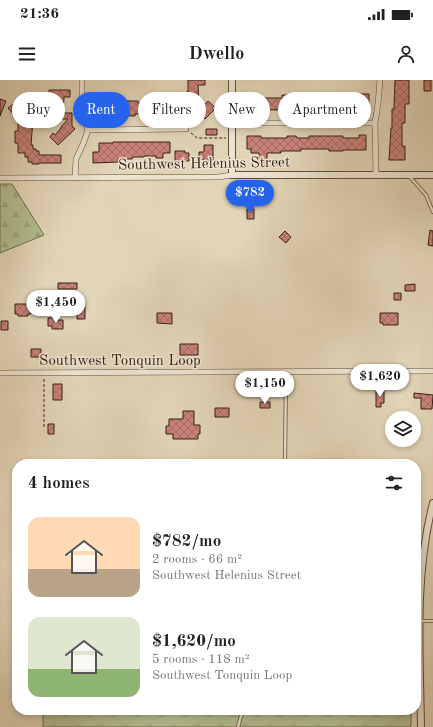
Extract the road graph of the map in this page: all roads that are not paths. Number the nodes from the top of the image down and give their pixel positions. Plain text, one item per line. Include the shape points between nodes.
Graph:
1 (82, 80) edge
2 (232, 80) edge
3 (380, 80) edge
4 (232, 92) edge
5 (270, 123) edge
6 (375, 123) junction
7 (232, 128) edge
8 (186, 129) road end
9 (88, 130) junction
10 (376, 174) junction
11 (407, 174) junction
12 (232, 175) junction
13 (433, 175) edge
14 (0, 178) edge
15 (75, 178) junction
16 (433, 212) edge
17 (433, 371) edge
18 (0, 372) edge
19 (286, 372) junction
20 (285, 459) edge
21 (433, 503) edge
22 (421, 596) edge
23 (421, 621) edge
24 (433, 621) edge
25 (421, 674) edge
26 (242, 715) edge
27 (238, 727) edge
28 (422, 727) edge

1 - 9 street via 82,104
2 - 4 street
3 - 6 street
5 - 6 street
6 - 10 street
7 - 12 street
8 - 9 street
9 - 15 street via 76,159
10 - 11 street, Southwest Helenius Street
10 - 12 street, Southwest Helenius Street
11 - 13 street, Southwest Helenius Street
11 - 16 lane via 426,196
12 - 15 street, Southwest Helenius Street
14 - 15 street, Southwest Helenius Street
17 - 19 street, Southwest Tonquin Loop
18 - 19 street, Southwest Tonquin Loop
19 - 20 lane
21 - 22 street via 424,544
23 - 24 lane
25 - 28 street
26 - 27 lane

